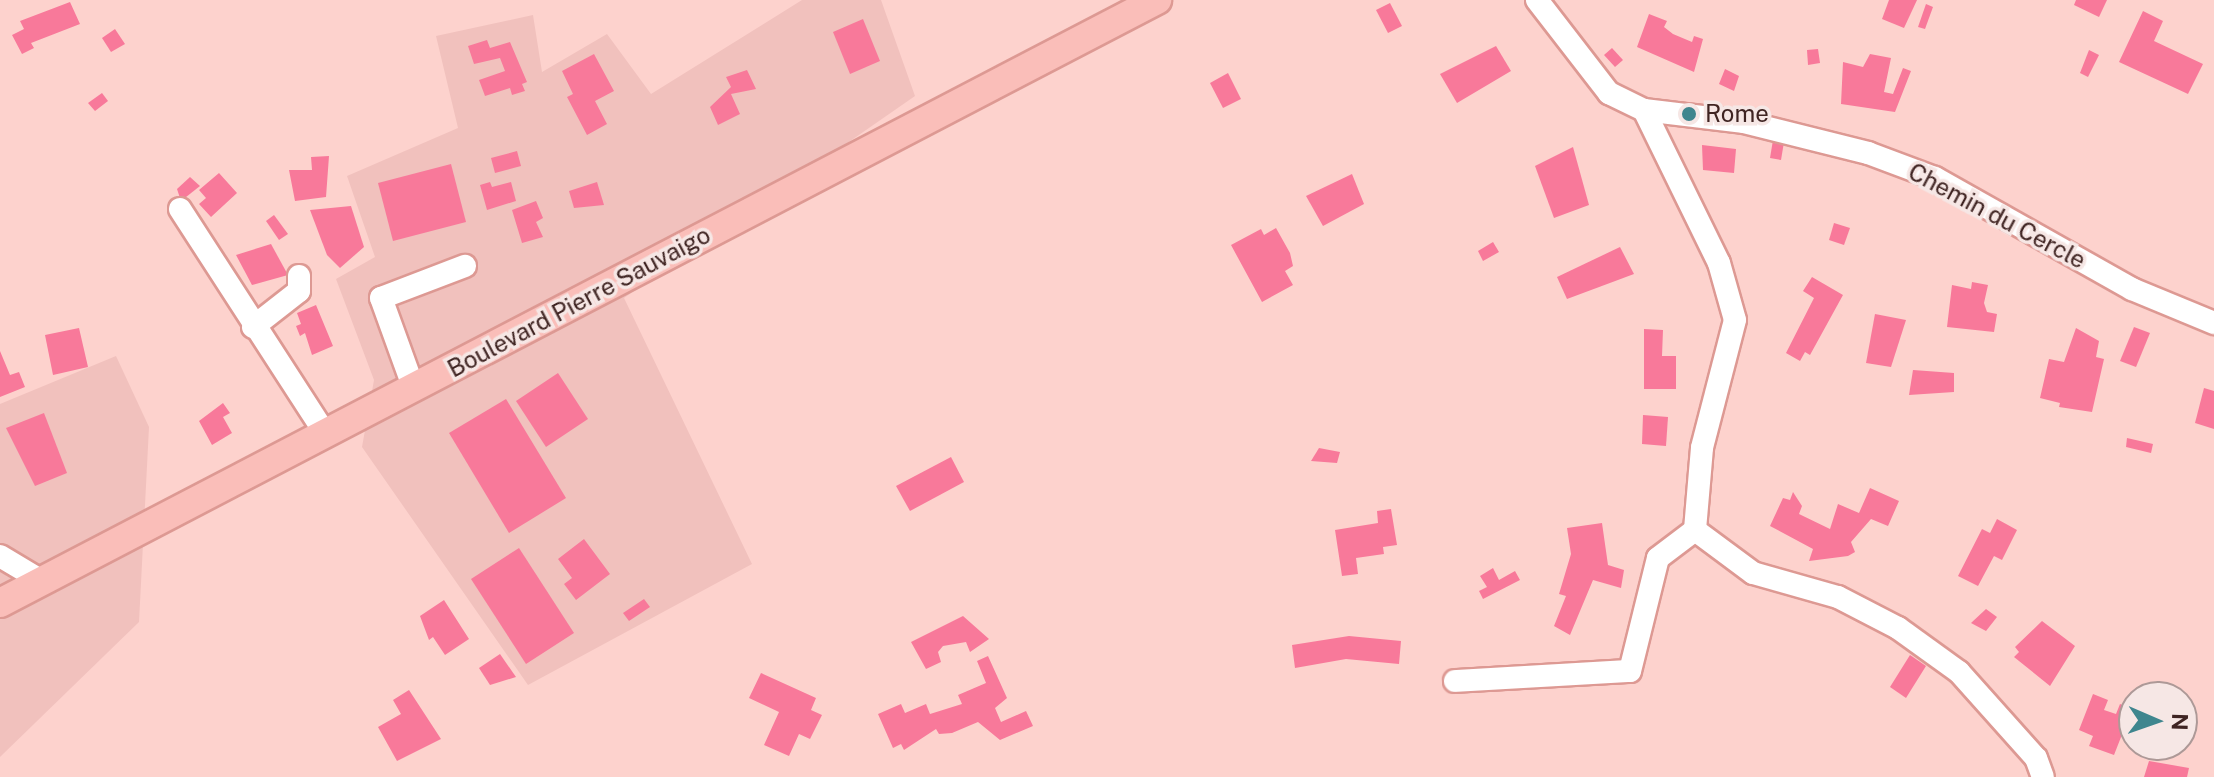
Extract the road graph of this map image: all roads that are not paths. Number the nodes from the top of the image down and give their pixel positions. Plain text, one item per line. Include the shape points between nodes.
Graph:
1 (1157, 0) edge
2 (1537, 0) edge
3 (1644, 110) junction
4 (180, 209) dead end
5 (465, 266) dead end
6 (299, 276) dead end
7 (2214, 323) edge
8 (253, 327) junction
9 (414, 389) junction
10 (326, 435) junction
11 (1695, 530) junction
12 (0, 556) edge
13 (42, 581) junction
14 (0, 603) edge
15 (1455, 681) dead end
16 (2043, 777) edge

1 - 9 main road, Boulevard Pierre Sauvaigo
2 - 3 street, Chemin du Cercle via 1609,93
3 - 7 street, Chemin du Cercle via 1744,122 1868,153 1935,178 2132,289
3 - 11 street via 1719,263 1735,320 1702,448
4 - 8 street
5 - 9 street via 381,298
6 - 8 street via 299,291
8 - 10 street
9 - 10 main road, Boulevard Pierre Sauvaigo
10 - 13 main road, Boulevard Pierre Sauvaigo
11 - 15 street via 1658,558 1630,671
11 - 16 street via 1753,573 1838,597 1898,628 1959,672 2036,758
12 - 13 street
13 - 14 main road, Boulevard Pierre Sauvaigo

